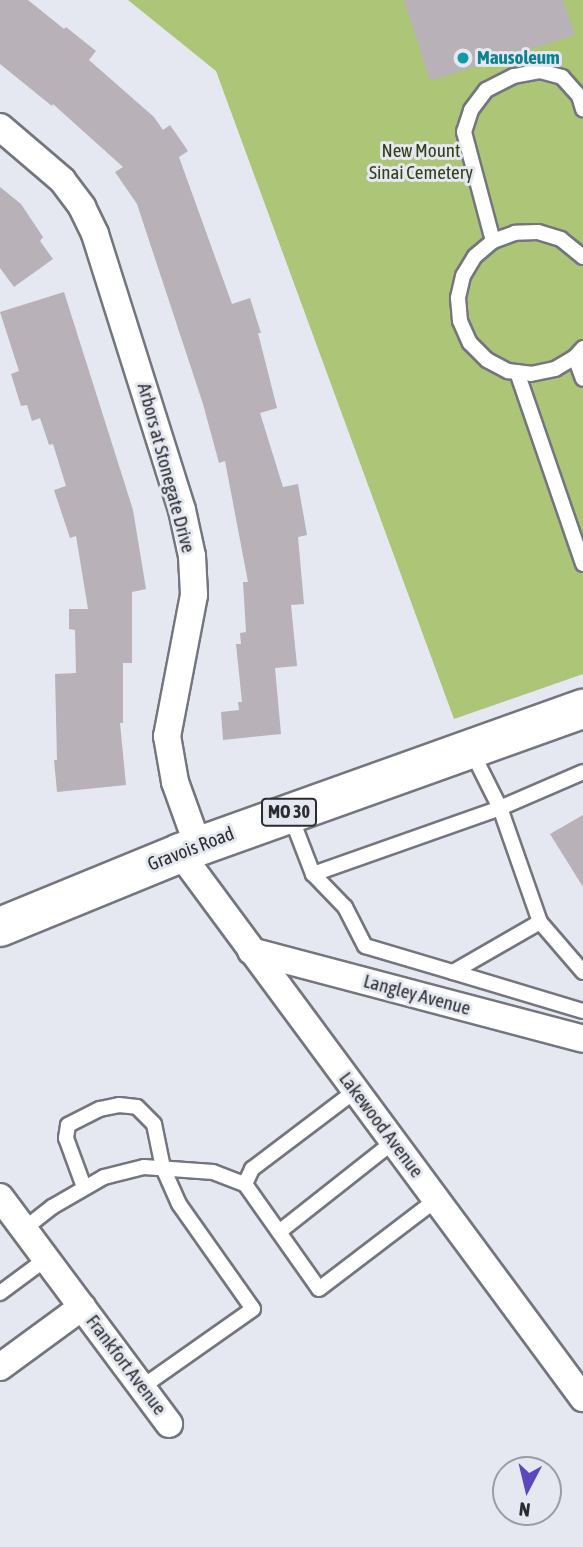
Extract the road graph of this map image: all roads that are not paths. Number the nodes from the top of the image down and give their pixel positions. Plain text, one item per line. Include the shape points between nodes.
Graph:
1 (583, 109) edge
2 (0, 127) edge
3 (493, 242) junction
4 (583, 257) edge
5 (579, 353) edge
6 (517, 372) junction
7 (583, 379) edge
8 (583, 564) edge
9 (583, 709) edge
10 (471, 750) junction
11 (583, 772) edge
12 (500, 808) junction
13 (289, 812) junction
14 (189, 849) junction
15 (313, 874) junction
16 (540, 922) junction
17 (0, 927) edge
18 (251, 951) junction
19 (453, 972) junction
20 (583, 972) edge
21 (583, 1011) edge
22 (583, 1039) edge
23 (355, 1091) junction
24 (393, 1142) junction
25 (163, 1168) junction
26 (245, 1184) junction
27 (84, 1187) junction
28 (436, 1200) junction
29 (8, 1214) edge
30 (279, 1232) junction
31 (46, 1259) junction
32 (0, 1293) edge
33 (82, 1307) junction
34 (0, 1367) edge
35 (142, 1387) junction
36 (581, 1393) edge
37 (169, 1424) dead end

1 - 3 lane via 579,96 562,77 540,71 514,76 486,90 471,110 464,132
2 - 14 street, Arbors at Stonegate Drive via 62,180 95,234 182,510 194,595 167,736
3 - 4 lane via 515,233 538,232 561,239
3 - 6 lane via 475,256 463,276 458,298 460,321 470,343 487,360
5 - 6 lane via 555,369
5 - 7 lane
6 - 8 lane
9 - 10 main road, Gravois Road / MO 30
10 - 12 lane
10 - 13 main road, Gravois Road / MO 30
11 - 12 lane
12 - 15 lane
12 - 16 lane
13 - 14 main road, Gravois Road / MO 30
13 - 15 lane
14 - 17 main road, Gravois Road / MO 30
14 - 18 street, Lakewood Avenue
15 - 19 lane via 345,907 365,946
16 - 19 lane
16 - 20 lane
18 - 22 street, Langley Avenue
18 - 23 street, Lakewood Avenue
19 - 21 lane
23 - 24 street, Lakewood Avenue
23 - 26 lane via 252,1169
24 - 28 street, Lakewood Avenue
24 - 30 lane
25 - 26 lane via 213,1172
25 - 27 lane via 144,1167
25 - 27 lane via 154,1124 137,1107 100,1109 68,1125 66,1138
25 - 35 lane via 179,1204 253,1309
26 - 30 lane
27 - 29 lane
28 - 30 lane via 319,1289
28 - 36 street, Lakewood Avenue
29 - 31 street, Frankfort Avenue
31 - 32 lane
31 - 33 street, Frankfort Avenue
33 - 34 street, Frankfort Avenue
33 - 35 street, Frankfort Avenue
35 - 37 street, Frankfort Avenue

